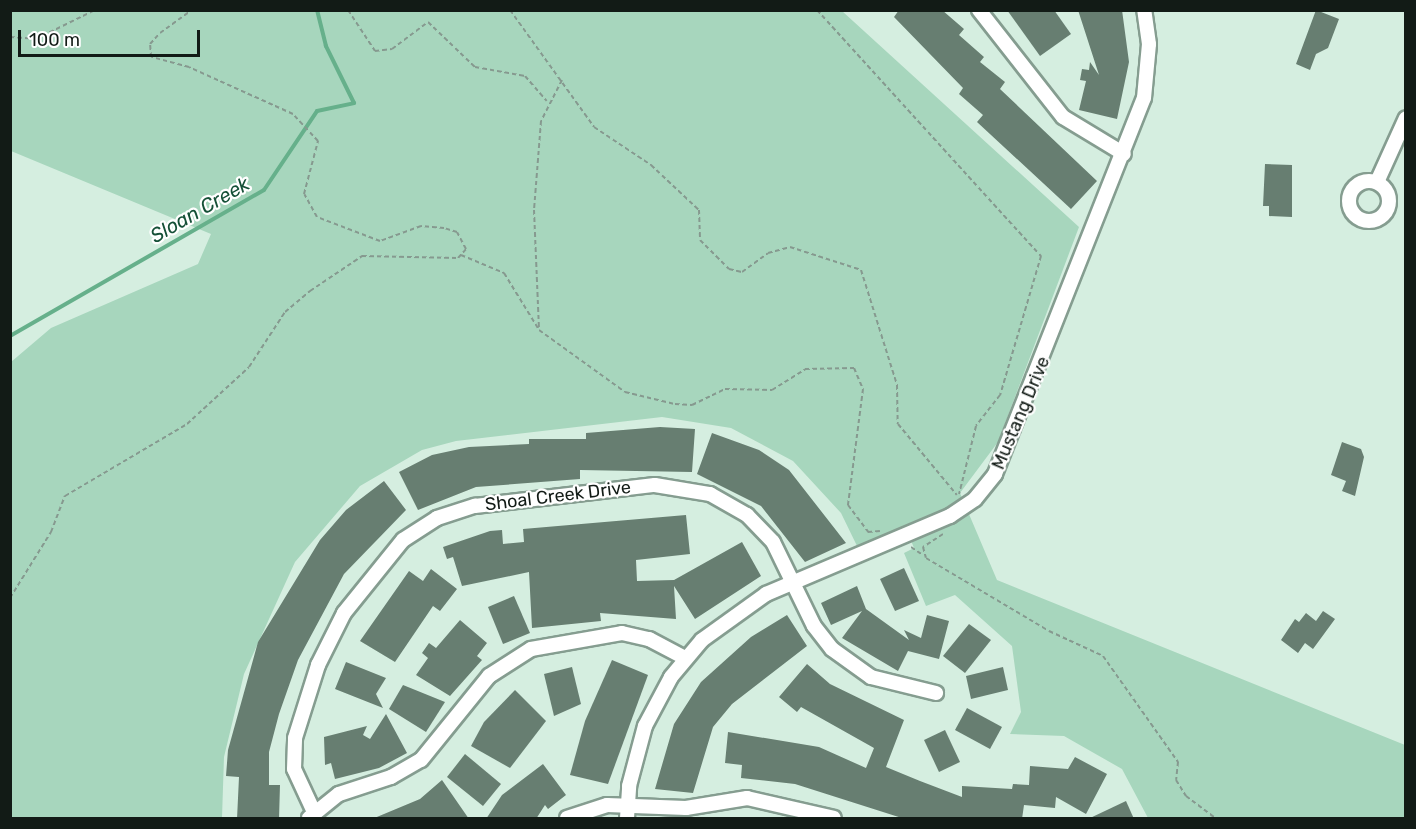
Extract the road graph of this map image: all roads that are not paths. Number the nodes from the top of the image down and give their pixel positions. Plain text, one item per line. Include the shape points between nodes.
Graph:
1 (979, 10) edge
2 (1144, 10) edge
3 (1406, 118) edge
4 (1124, 154) junction
5 (1377, 182) dead end
6 (792, 581) junction
7 (685, 658) junction
8 (936, 693) dead end
9 (627, 804) junction
10 (312, 815) edge
11 (567, 819) edge
12 (627, 819) edge
13 (834, 819) edge

1 - 4 street via 1063,117
2 - 4 street, Mustang Drive via 1147,83
3 - 5 street
4 - 6 street, Mustang Drive via 995,474 975,499 907,536
6 - 7 street, Mustang Drive via 745,607
6 - 8 street, Shoal Creek Drive via 814,626 844,659 888,684
6 - 10 street, Shoal Creek Drive via 762,528 732,505 692,488 637,486 475,506 437,519 403,540 372,572 318,665 293,756 296,776
7 - 9 street, Mustang Drive via 645,726
7 - 10 street via 649,639 622,633 531,649 489,676 421,760 391,777 339,794
9 - 11 street via 587,809
9 - 12 street, Mustang Drive
9 - 13 street via 686,808 765,799

